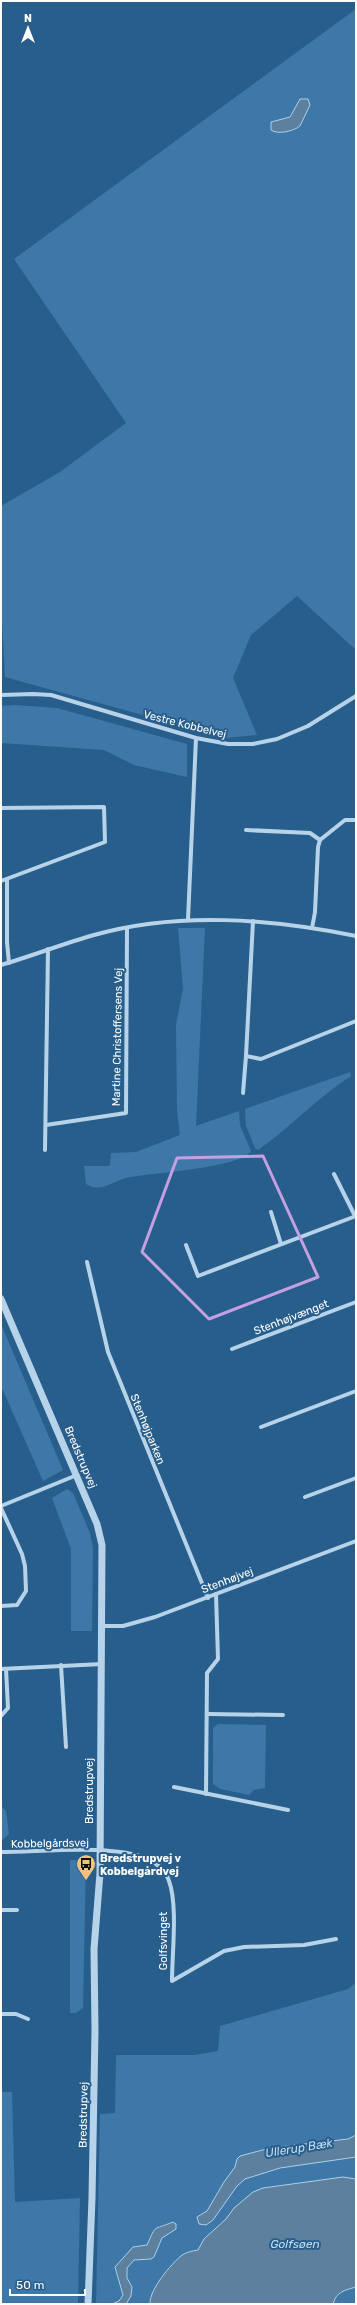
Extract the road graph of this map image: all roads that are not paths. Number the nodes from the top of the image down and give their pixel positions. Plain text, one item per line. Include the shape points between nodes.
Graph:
1 (1, 695) edge
2 (356, 696) edge
3 (196, 738) junction
4 (1, 808) edge
5 (356, 820) edge
6 (246, 830) dead end
7 (320, 840) junction
8 (7, 879) junction
9 (1, 881) edge
10 (188, 920) junction
11 (253, 921) junction
12 (127, 928) junction
13 (312, 928) junction
14 (356, 936) edge
15 (48, 949) junction
16 (9, 963) junction
17 (1, 965) edge
18 (356, 1021) edge
19 (246, 1056) junction
20 (243, 1093) dead end
21 (46, 1125) junction
22 (45, 1150) dead end
23 (334, 1174) dead end
24 (272, 1212) dead end
25 (356, 1216) edge
26 (280, 1244) junction
27 (186, 1245) dead end
28 (87, 1262) dead end
29 (1, 1299) edge
30 (356, 1302) edge
31 (232, 1349) dead end
32 (356, 1391) edge
33 (261, 1427) dead end
34 (76, 1475) junction
35 (356, 1478) edge
36 (305, 1497) dead end
37 (1, 1507) edge
38 (356, 1541) edge
39 (216, 1594) junction
40 (208, 1598) junction
41 (1, 1606) edge
42 (102, 1626) junction
43 (102, 1664) junction
44 (61, 1666) junction
45 (3, 1669) edge
46 (208, 1714) junction
47 (283, 1715) dead end
48 (1, 1716) edge
49 (66, 1747) dead end
50 (174, 1787) dead end
51 (206, 1794) junction
52 (288, 1810) dead end
53 (100, 1851) junction
54 (1, 1852) edge
55 (1, 1910) edge
56 (17, 1910) dead end
57 (336, 1939) dead end
58 (1, 2014) edge
59 (28, 2019) dead end
60 (88, 2304) edge

1 - 3 street, Vestre Kobbelvej via 51,696
2 - 3 street, Vestre Kobbelvej via 308,726 278,739 253,744 228,744
3 - 10 street
4 - 8 street via 104,807 105,842
5 - 7 street via 345,820
6 - 7 street via 310,832
7 - 13 street via 316,912
8 - 9 street
8 - 16 street
10 - 11 street
10 - 12 street
11 - 13 street
11 - 19 street
12 - 15 street
12 - 21 street, Martine Christoffersens Vej via 126,1113
13 - 14 street
15 - 16 street
15 - 21 street
16 - 17 street
18 - 19 street via 261,1059
19 - 20 street
21 - 22 street
23 - 25 street
24 - 26 street
25 - 26 street
26 - 27 street via 198,1276
28 - 40 street, Stenhøjparken via 108,1352
29 - 34 street, Bredstrupvej
30 - 31 street, Stenhøjvænget
32 - 33 street
34 - 37 street
34 - 42 street, Bredstrupvej via 97,1524 102,1545
35 - 36 street
37 - 41 street via 22,1554 26,1591 17,1605
38 - 39 street, Stenhøjvej
39 - 40 street, Stenhøjvej
39 - 46 street via 218,1659 207,1673
40 - 42 street, Stenhøjvej via 134,1623
42 - 43 street, Bredstrupvej
43 - 44 street
43 - 53 street, Bredstrupvej
44 - 45 street
44 - 49 street
45 - 48 street via 8,1708
46 - 47 street
46 - 51 street
50 - 51 street
51 - 52 street
53 - 54 street, Kobbelgårdsvej
53 - 57 street, Golfsvinget via 116,1851 148,1858 162,1868 169,1880 173,1894 172,1981 224,1952 244,1947 304,1945
53 - 60 street, Bredstrupvej via 94,1949 93,2183
55 - 56 street
58 - 59 street via 16,2014

